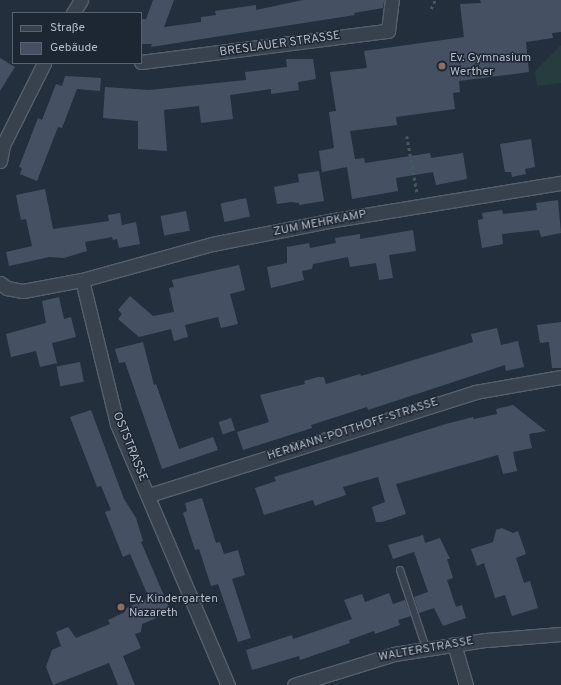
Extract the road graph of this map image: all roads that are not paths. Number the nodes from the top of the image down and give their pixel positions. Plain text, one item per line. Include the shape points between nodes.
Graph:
1 (81, 0) edge
2 (392, 0) edge
3 (74, 12) edge
4 (142, 62) edge
5 (44, 64) edge
6 (0, 160) edge
7 (561, 183) edge
8 (82, 280) junction
9 (0, 283) edge
10 (561, 377) edge
11 (148, 495) junction
12 (400, 570) dead end
13 (561, 634) edge
14 (454, 644) junction
15 (426, 648) junction
16 (228, 685) edge
17 (294, 685) edge
18 (466, 685) edge

1 - 3 street
2 - 4 street, BRESLAUER STRASSE via 388,31
5 - 6 street via 3,145
7 - 8 street, ZUM MEHRKAMP via 212,244
8 - 9 street via 23,291 6,288
8 - 11 street, OSTSTRASSE via 118,424
10 - 11 street, HERMANN-POTTHOFF-STRASSE via 475,392
11 - 16 street, OSTSTRASSE
12 - 15 lane
13 - 14 street, WALTERSTRASSE
14 - 15 street, WALTERSTRASSE
14 - 18 street
15 - 17 street, WALTERSTRASSE via 394,654

